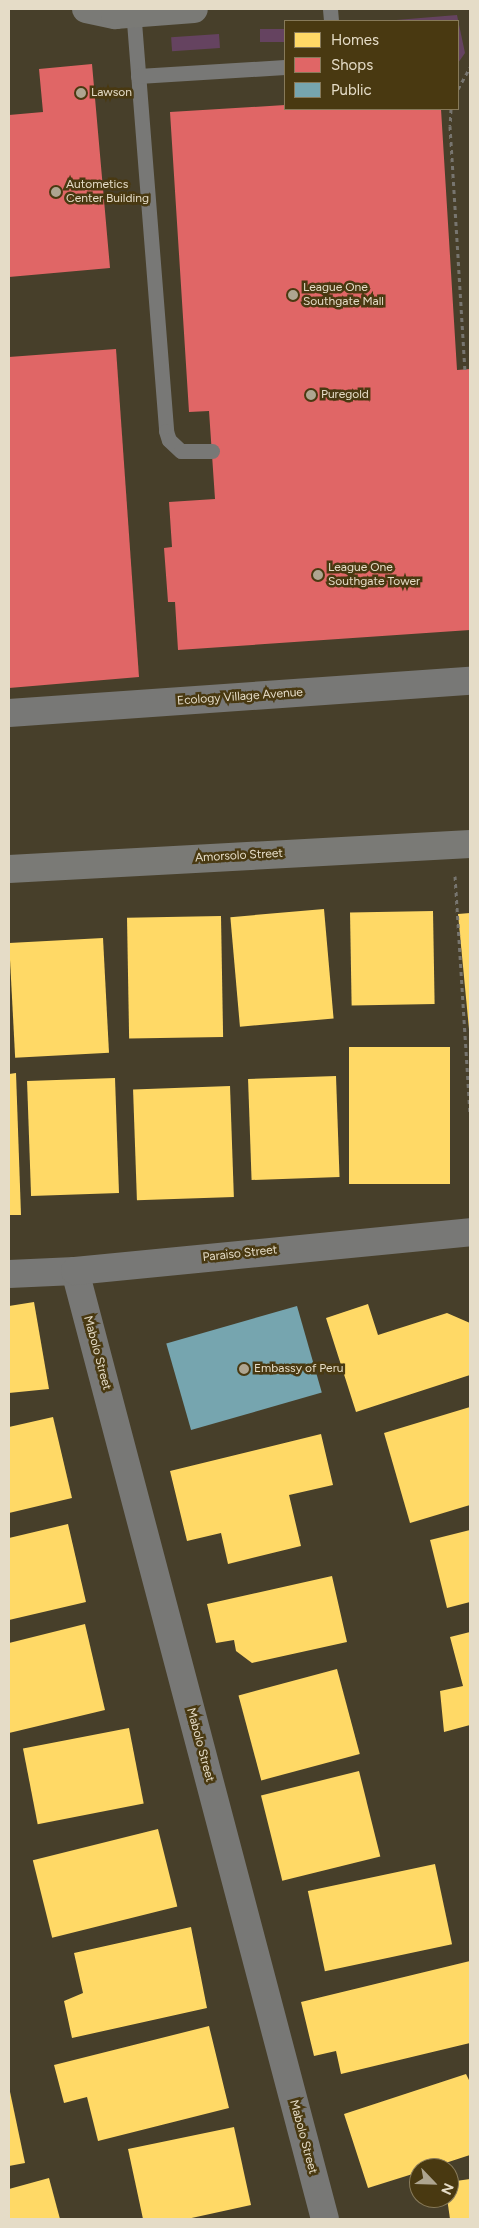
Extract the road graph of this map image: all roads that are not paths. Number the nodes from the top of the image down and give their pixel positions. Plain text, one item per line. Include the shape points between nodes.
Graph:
1 (86, 9) edge
2 (194, 9) edge
3 (133, 11) edge
4 (284, 67) edge
5 (138, 76) junction
6 (212, 450) dead end
7 (470, 681) edge
8 (9, 713) edge
9 (462, 844) edge
10 (9, 869) edge
11 (470, 1232) edge
12 (75, 1271) junction
13 (9, 1274) edge
14 (325, 2219) edge

1 - 3 street via 115,15
2 - 3 street
3 - 5 lane
4 - 5 lane
5 - 6 lane via 166,432 174,447 181,450
7 - 8 street, Ecology Village Avenue
9 - 10 street, Amorsolo Street
11 - 12 street, Paraiso Street
12 - 13 street, Paraiso Street
12 - 14 street, Mabolo Street

